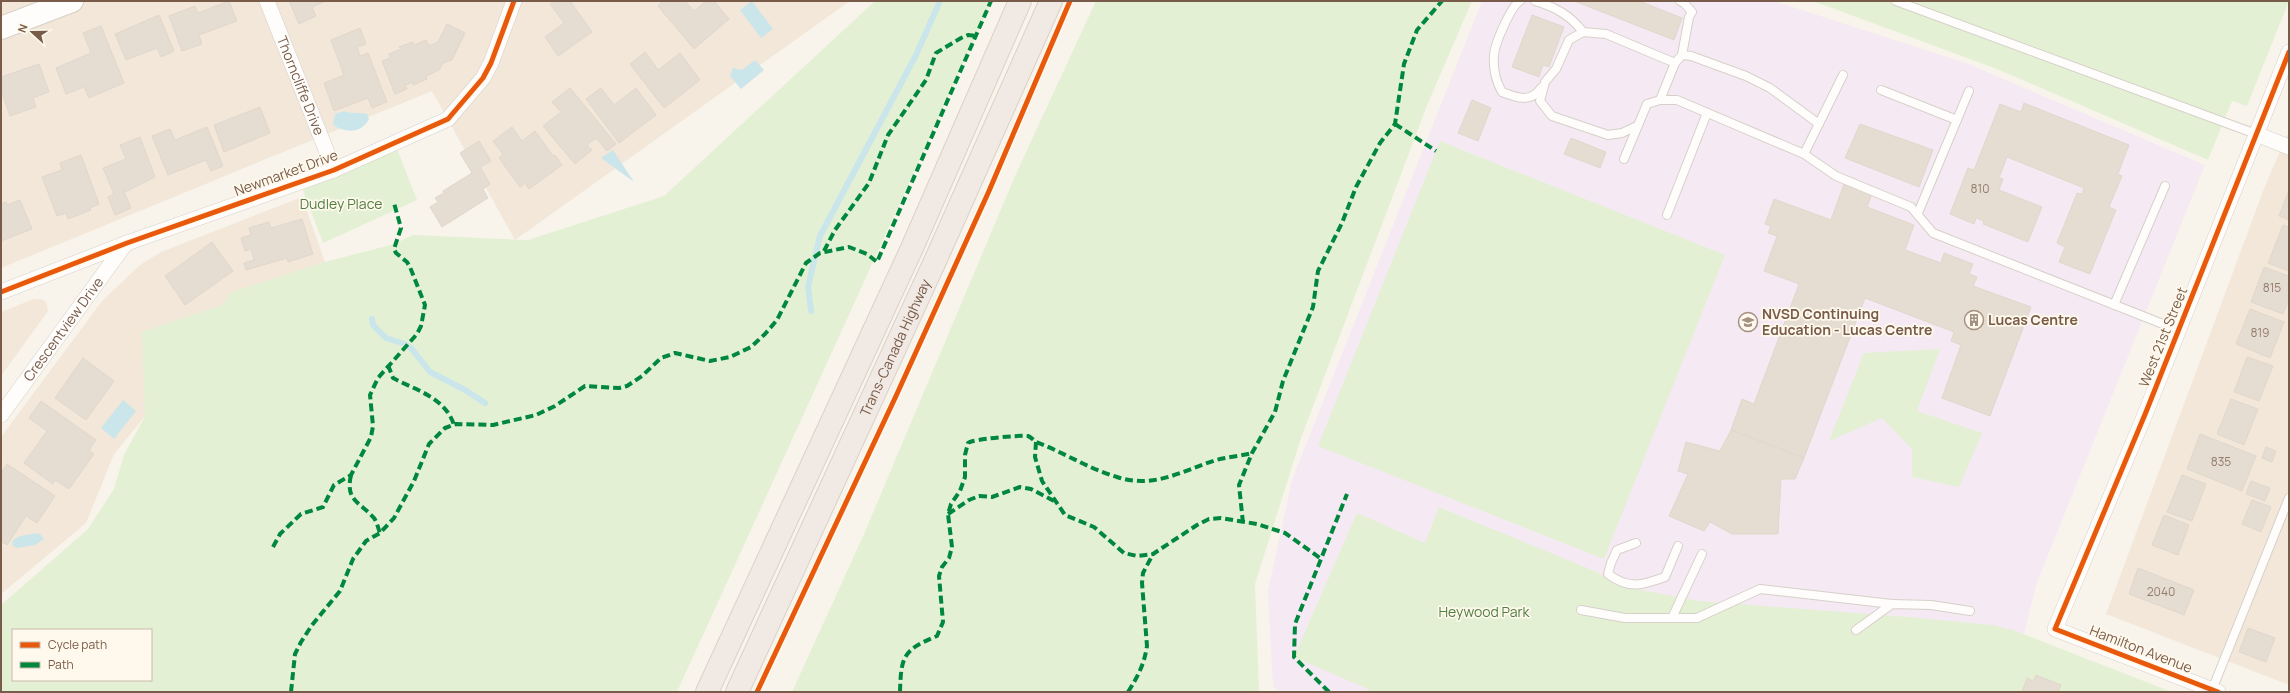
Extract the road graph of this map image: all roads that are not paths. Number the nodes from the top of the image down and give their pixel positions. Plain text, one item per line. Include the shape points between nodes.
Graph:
1 (72, 1) edge
2 (267, 1) edge
3 (514, 1) edge
4 (1020, 1) edge
5 (1050, 1) edge
6 (1520, 1) edge
7 (1535, 1) edge
8 (1680, 1) edge
9 (1896, 1) edge
10 (1544, 2) edge
11 (1, 28) edge
12 (1583, 32) junction
13 (2289, 52) edge
14 (1682, 55) junction
15 (1675, 63) junction
16 (1843, 75) dead end
17 (1545, 82) junction
18 (1881, 90) dead end
19 (1969, 91) dead end
20 (1660, 100) junction
21 (1707, 114) junction
22 (1957, 120) junction
23 (1819, 124) junction
24 (1637, 126) junction
25 (2256, 134) junction
26 (2289, 148) edge
27 (1804, 154) junction
28 (1624, 159) dead end
29 (334, 170) junction
30 (2165, 186) dead end
31 (1918, 213) junction
32 (1668, 215) dead end
33 (127, 243) junction
34 (1, 292) edge
35 (2114, 305) junction
36 (2178, 330) junction
37 (1, 415) edge
38 (2289, 498) edge
39 (1636, 543) dead end
40 (1678, 546) dead end
41 (1702, 554) dead end
42 (1892, 604) junction
43 (1581, 610) dead end
44 (1970, 611) dead end
45 (1672, 618) junction
46 (2055, 629) joint
47 (1856, 630) dead end
48 (2215, 691) edge
49 (707, 692) edge
50 (737, 692) edge

1 - 11 street
2 - 29 street, Thorncliffe Drive
3 - 29 street, Newmarket Drive via 483,78 448,119
4 - 49 highway, Trans-Canada Highway via 909,255
5 - 50 highway, Trans-Canada Highway via 902,336
6 - 17 lane via 1512,8 1494,56 1496,81 1502,92 1525,99 1536,95
7 - 10 lane
8 - 14 lane via 1692,12
9 - 25 lane
10 - 12 lane via 1574,20
12 - 15 lane via 1606,34
12 - 17 lane via 1569,40 1556,69
13 - 25 street, West 21st Street
14 - 15 lane
14 - 23 lane via 1711,63 1764,85
15 - 20 lane
16 - 23 lane
17 - 24 lane via 1540,101 1552,116 1608,135 1622,133
18 - 22 lane
19 - 22 lane
20 - 21 lane via 1677,100
20 - 24 lane via 1647,104
21 - 27 lane
21 - 32 lane
22 - 31 lane
23 - 27 lane
24 - 28 lane
25 - 26 street
25 - 36 street, West 21st Street
27 - 31 lane via 1836,176 1911,207
29 - 33 street, Newmarket Drive
30 - 35 lane
31 - 35 lane via 1932,233
33 - 34 street, Newmarket Drive
33 - 37 street, Crescentview Drive
35 - 36 lane
36 - 46 street, West 21st Street
38 - 48 lane
39 - 40 lane via 1617,550 1610,563 1608,574 1618,582 1639,586 1665,577
41 - 45 lane
42 - 44 lane via 1932,605
42 - 45 lane via 1760,589 1697,618
42 - 47 lane
43 - 45 lane via 1625,618
46 - 48 street, Hamilton Avenue

